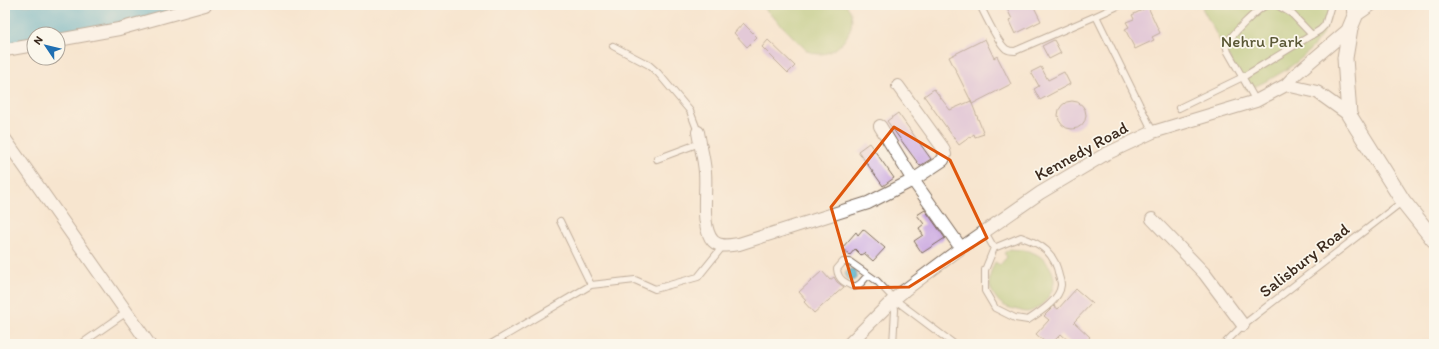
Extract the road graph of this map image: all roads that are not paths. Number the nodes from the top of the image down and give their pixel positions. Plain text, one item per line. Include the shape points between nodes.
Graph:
1 (205, 5) edge
2 (980, 5) edge
3 (1120, 5) edge
4 (1268, 5) edge
5 (1277, 5) edge
6 (1331, 5) edge
7 (1371, 5) edge
8 (1096, 16) junction
9 (1353, 16) edge
10 (1312, 35) junction
11 (66, 39) edge
12 (26, 46) edge
13 (613, 46) dead end
14 (5, 50) edge
15 (1243, 77) junction
16 (1286, 85) junction
17 (898, 86) dead end
18 (1256, 101) junction
19 (1179, 108) dead end
20 (1349, 115) junction
21 (880, 126) dead end
22 (1153, 132) junction
23 (699, 138) junction
24 (5, 139) edge
25 (657, 159) dead end
26 (913, 180) junction
27 (1403, 201) junction
28 (560, 220) dead end
29 (1152, 220) dead end
30 (985, 232) junction
31 (1434, 240) edge
32 (723, 246) junction
33 (961, 248) junction
34 (994, 248) junction
35 (868, 275) junction
36 (591, 285) junction
37 (894, 299) junction
38 (127, 312) junction
39 (1243, 325) junction
40 (81, 344) edge
41 (149, 344) edge
42 (491, 344) edge
43 (849, 344) edge
44 (893, 344) edge
45 (954, 344) edge
46 (1224, 344) edge

1 - 11 street via 119,29
2 - 8 lane via 1004,48 1010,51
3 - 8 lane
4 - 15 lane via 1232,35 1226,45
5 - 10 lane via 1292,14
6 - 10 lane via 1325,25
7 - 9 street, Kennedy Road
8 - 22 lane
9 - 16 street, Kennedy Road
9 - 20 street via 1345,58
10 - 15 lane
12 - 14 street
13 - 23 lane via 649,65 665,80 690,111
15 - 18 lane
15 - 19 lane
16 - 18 street, Kennedy Road
16 - 20 street via 1317,92
17 - 26 street via 945,152 942,160
18 - 22 street, Kennedy Road
20 - 27 street
21 - 26 street
22 - 30 street, Kennedy Road via 1104,155 1040,193
23 - 25 lane
23 - 32 street via 705,171 708,233 714,242
24 - 38 street
26 - 32 street via 855,208 739,244
26 - 33 street
27 - 31 street
27 - 39 lane, Salisbury Road
28 - 36 lane
29 - 39 street via 1204,273
30 - 33 street, Kennedy Road
30 - 34 lane
32 - 36 lane via 698,278 655,289 635,280
33 - 37 street, Kennedy Road
34 - 34 lane via 985,270 985,291 995,308 1015,318 1028,320 1041,312 1055,298 1061,286 1058,268 1049,252 1037,243 1021,237
35 - 35 lane via 850,262 843,262 837,269 838,276 845,283 855,287
35 - 37 lane
36 - 42 lane
37 - 43 street, Kennedy Road
37 - 44 lane
37 - 45 lane
38 - 40 lane
38 - 41 street
39 - 46 lane, Salisbury Road

